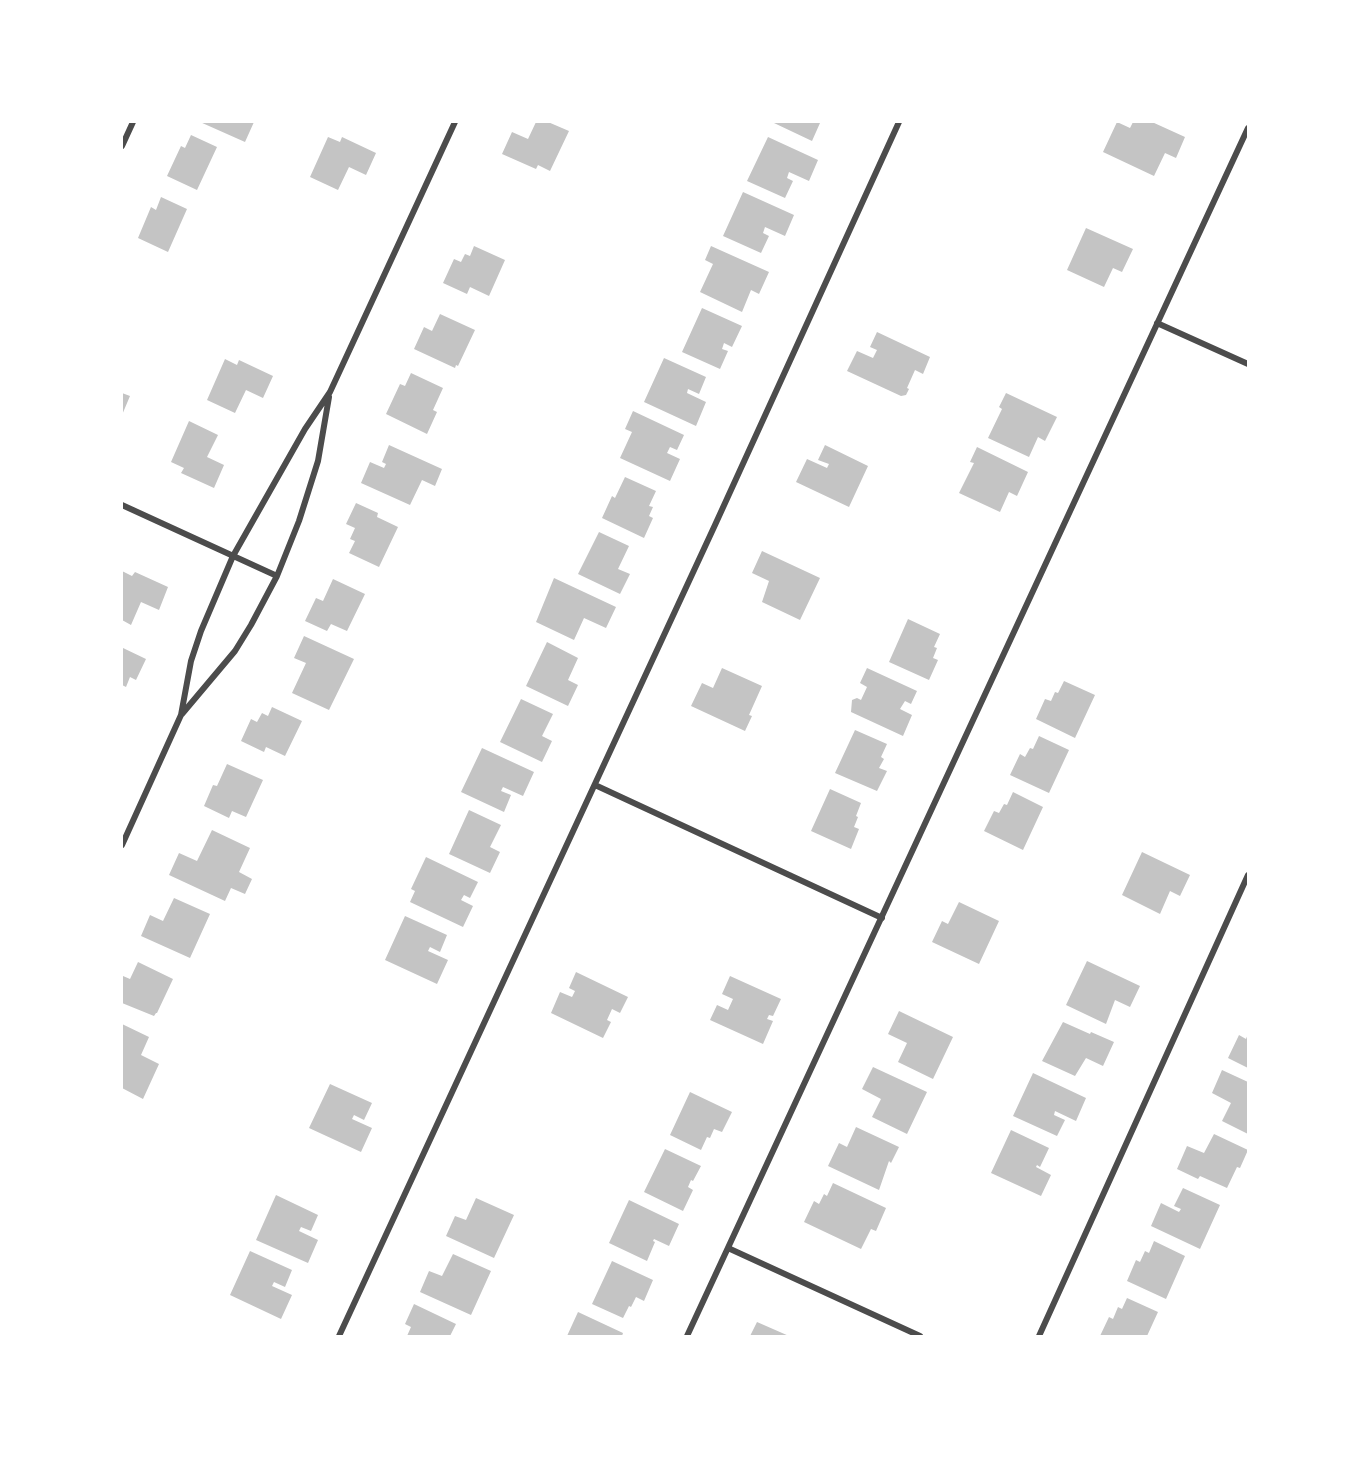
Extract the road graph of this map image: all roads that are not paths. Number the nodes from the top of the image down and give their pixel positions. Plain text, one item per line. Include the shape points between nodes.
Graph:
1 (133, 122) edge
2 (455, 122) edge
3 (899, 122) edge
4 (1248, 128) edge
5 (122, 146) edge
6 (1157, 323) junction
7 (1248, 364) edge
8 (330, 392) junction
9 (122, 505) edge
10 (233, 556) junction
11 (277, 576) junction
12 (181, 714) junction
13 (595, 785) junction
14 (122, 845) edge
15 (1248, 875) edge
16 (882, 918) junction
17 (728, 1248) junction
18 (339, 1336) edge
19 (687, 1336) edge
20 (920, 1336) edge
21 (1040, 1336) edge

1 - 5 street
2 - 8 street
3 - 13 street
4 - 6 street
6 - 7 street
6 - 16 street
8 - 10 street
8 - 11 street via 318,461
9 - 10 street
10 - 11 street
10 - 12 street via 191,661
11 - 12 street via 235,651
12 - 14 street
13 - 16 street
13 - 18 street
15 - 21 street
16 - 17 street
17 - 19 street
17 - 20 street

